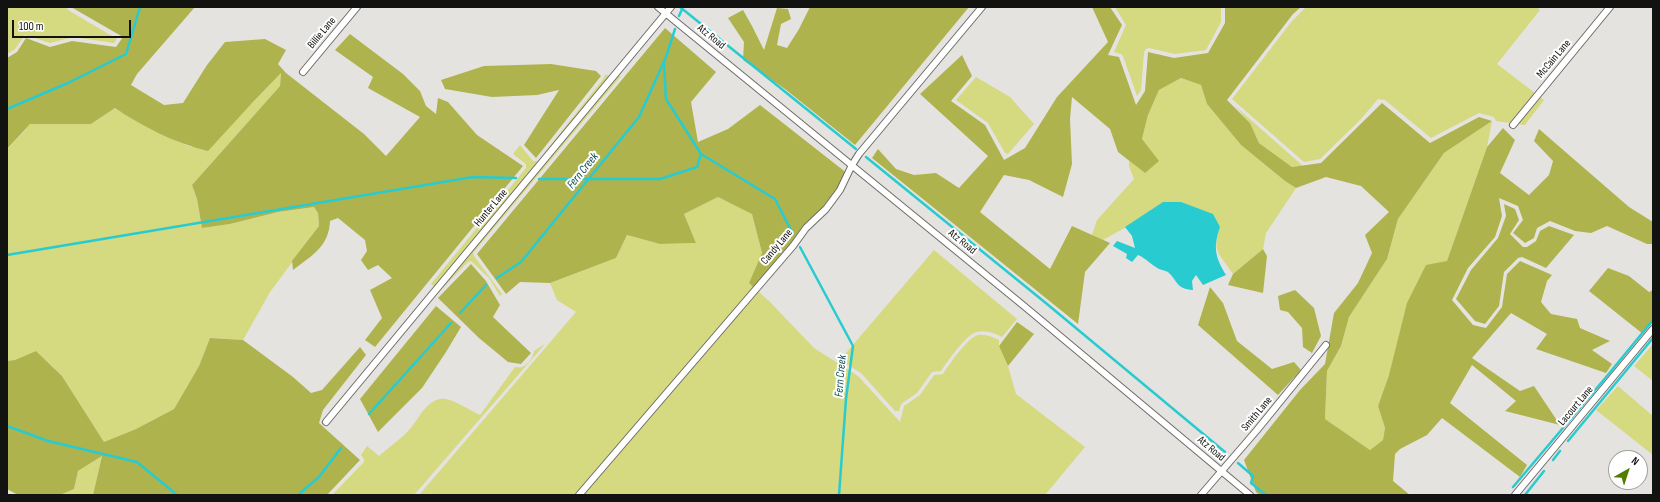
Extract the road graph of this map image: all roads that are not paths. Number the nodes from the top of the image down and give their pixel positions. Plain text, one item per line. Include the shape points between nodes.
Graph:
1 (357, 7) edge
2 (658, 7) edge
3 (671, 7) edge
4 (982, 7) edge
5 (1610, 7) edge
6 (666, 13) junction
7 (303, 72) dead end
8 (1513, 124) dead end
9 (852, 165) junction
10 (1653, 329) edge
11 (1326, 345) dead end
12 (326, 422) dead end
13 (1222, 471) junction
14 (579, 495) edge
15 (1201, 495) edge
16 (1250, 495) edge
17 (1515, 495) edge

1 - 7 street, Billie Lane
2 - 6 street, Atz Road
3 - 6 street, Hunter Lane
4 - 9 street, Candy Lane
5 - 8 street, McCain Lane
6 - 9 street, Atz Road
6 - 12 street, Hunter Lane
9 - 13 street, Atz Road
9 - 14 street, Candy Lane via 840,190 826,209 806,228
10 - 17 street, Lacourt Lane
11 - 13 street, Smith Lane
13 - 15 street, Smith Lane
13 - 16 street, Atz Road

